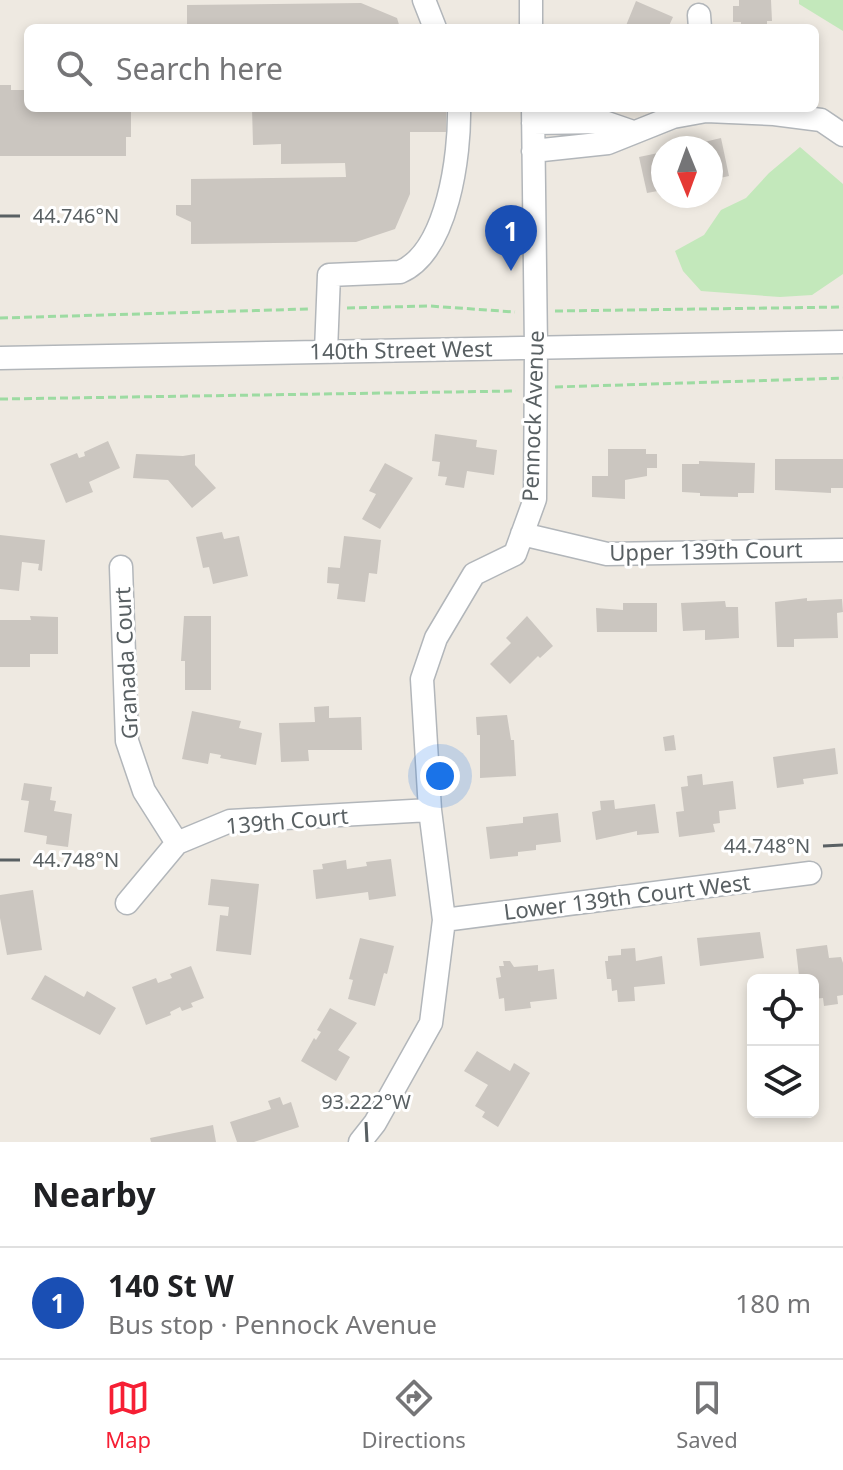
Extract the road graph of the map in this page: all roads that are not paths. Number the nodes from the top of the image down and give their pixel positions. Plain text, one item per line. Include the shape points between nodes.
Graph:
1 (424, 0) edge
2 (531, 0) edge
3 (433, 24) edge
4 (531, 24) edge
5 (459, 112) edge
6 (738, 112) edge
7 (663, 114) edge
8 (533, 115) edge
9 (633, 132) junction
10 (843, 135) edge
11 (533, 151) junction
12 (843, 342) edge
13 (536, 349) junction
14 (326, 351) junction
15 (2, 358) edge
16 (522, 534) junction
17 (843, 550) edge
18 (121, 567) dead end
19 (430, 810) junction
20 (177, 843) junction
21 (810, 873) dead end
22 (127, 903) dead end
23 (444, 920) junction
24 (360, 1142) edge

1 - 3 street
2 - 4 street
5 - 14 street via 448,204 426,247 400,272 329,275
6 - 10 street via 821,120
7 - 9 street
8 - 9 street via 604,122
8 - 11 street, Pennock Avenue
9 - 11 street via 608,143
11 - 13 street, Pennock Avenue
12 - 13 street, 140th Street West
13 - 14 street, 140th Street West
13 - 16 street, Pennock Avenue via 535,499
14 - 15 street, 140th Street West
16 - 17 street, Upper 139th Court via 607,554
16 - 19 street, Pennock Avenue via 515,554 474,574 436,638 422,679
18 - 20 street, Granada Court via 127,741 144,791
19 - 20 street, 139th Court via 230,821
19 - 23 street, Pennock Avenue
20 - 22 street, 139th Court
21 - 23 street, Lower 139th Court West
23 - 24 street, Pennock Avenue via 431,1023

